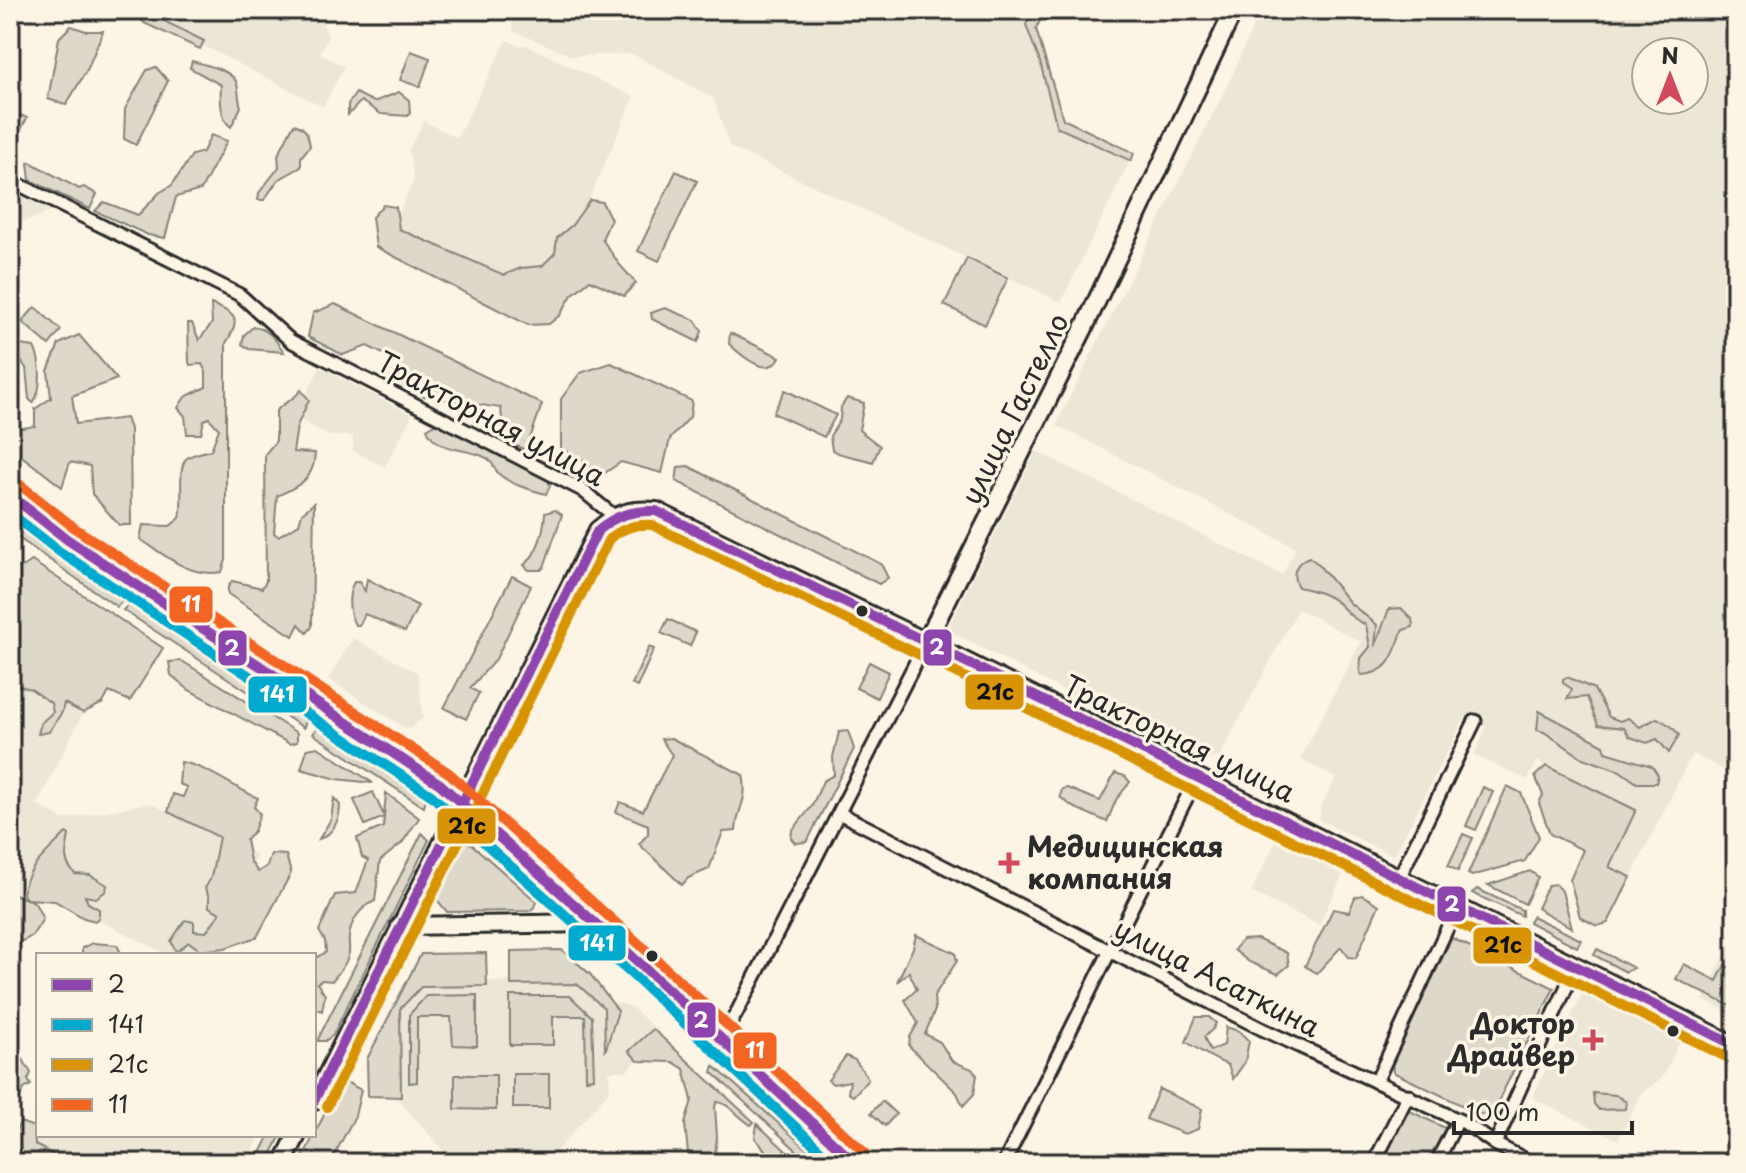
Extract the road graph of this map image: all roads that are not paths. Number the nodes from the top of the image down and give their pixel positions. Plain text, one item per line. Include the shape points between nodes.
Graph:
1 (1234, 10) edge
2 (10, 180) edge
3 (10, 495) edge
4 (614, 516) junction
5 (926, 642) junction
6 (1475, 721) dead end
7 (1197, 777) junction
8 (461, 803) junction
9 (839, 813) junction
10 (1399, 878) junction
11 (1457, 907) junction
12 (594, 923) junction
13 (400, 926) junction
14 (1110, 951) junction
15 (1576, 966) junction
16 (721, 1038) junction
17 (1736, 1046) edge
18 (1376, 1082) junction
19 (1408, 1095) junction
20 (316, 1097) edge
21 (1458, 1120) junction
22 (296, 1137) edge
23 (1495, 1144) junction
24 (283, 1163) edge
25 (855, 1163) edge
26 (1004, 1163) edge
27 (1374, 1163) edge
28 (1436, 1163) edge
29 (1532, 1163) edge

1 - 5 main road, улица Гастелло via 1102,290
2 - 4 street, Тракторная улица via 240,295 291,341 582,490
3 - 8 main road via 68,540 440,784
4 - 5 main road, Тракторная улица via 633,509 656,511
4 - 8 main road via 598,530
5 - 7 main road, Тракторная улица
5 - 9 street, улица Гастелло
6 - 10 street
7 - 10 main road, Тракторная улица
7 - 14 street
8 - 12 main road
8 - 13 main road
9 - 14 street, улица Асаткина
9 - 16 street, улица Гастелло
10 - 11 main road, Тракторная улица
11 - 15 main road, Тракторная улица
11 - 18 street
12 - 13 main road
12 - 16 main road
13 - 20 main road
14 - 18 street, улица Асаткина
14 - 26 street
15 - 17 main road, Тракторная улица
15 - 23 street
16 - 25 main road
18 - 19 street, улица Асаткина
19 - 21 street, улица Асаткина
19 - 27 street
21 - 23 street, улица Асаткина
21 - 28 street
22 - 24 main road
23 - 29 street, улица Асаткина

